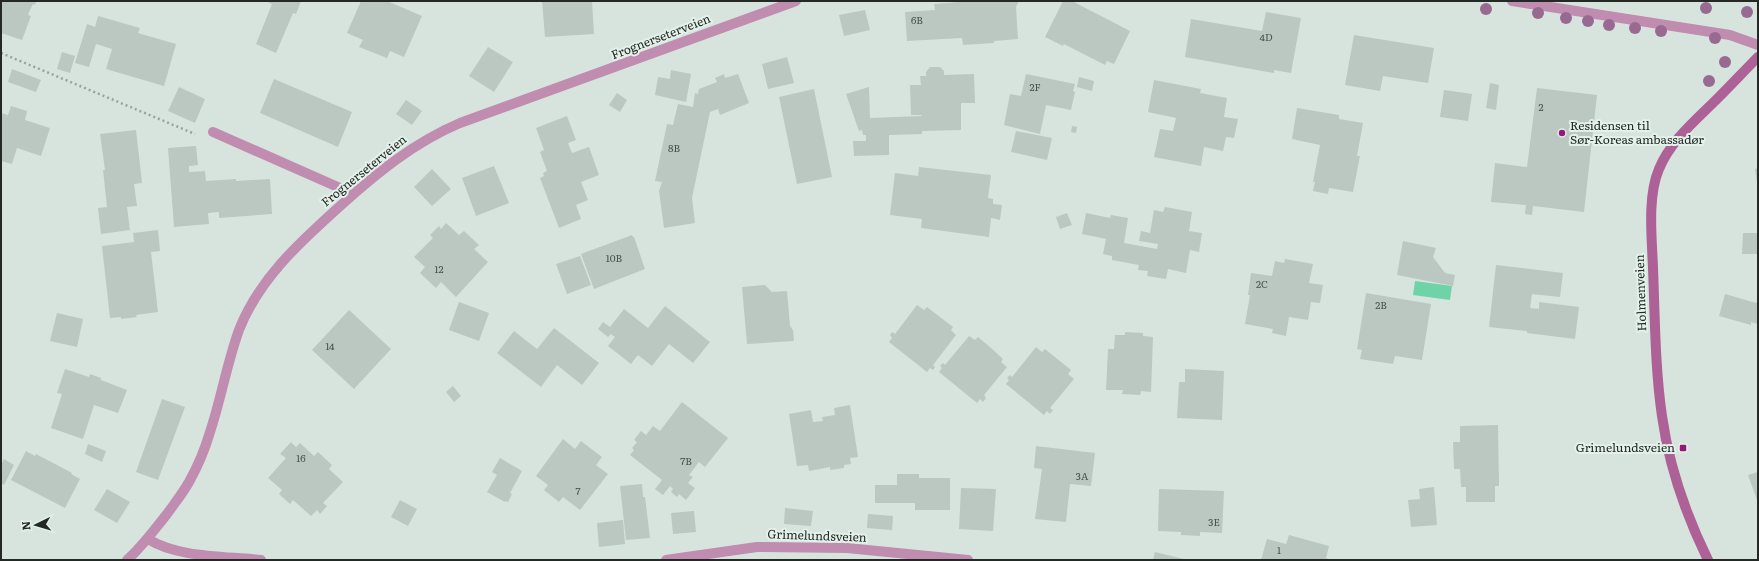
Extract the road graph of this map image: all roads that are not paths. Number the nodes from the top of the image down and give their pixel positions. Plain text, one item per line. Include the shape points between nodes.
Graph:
1 (796, 1) edge
2 (1512, 1) edge
3 (1758, 45) edge
4 (1758, 56) edge
5 (213, 132) road end
6 (351, 196) junction
7 (148, 538) junction
8 (127, 560) edge
9 (262, 560) edge
10 (666, 560) edge
11 (968, 560) edge
12 (1708, 560) edge

1 - 6 street, Frognerseterveien via 437,132 388,165
2 - 3 street via 1730,35
4 - 12 street, Holmenveien via 1678,139 1662,161 1652,201 1654,306 1662,418 1680,490 1697,538
5 - 6 street via 340,188
6 - 7 street, Frognerseterveien via 285,258 257,295 239,332 200,460 189,483
7 - 8 street, Frognerseterveien
7 - 9 street via 159,546 176,551
10 - 11 street, Grimelundsveien via 757,547 847,548

